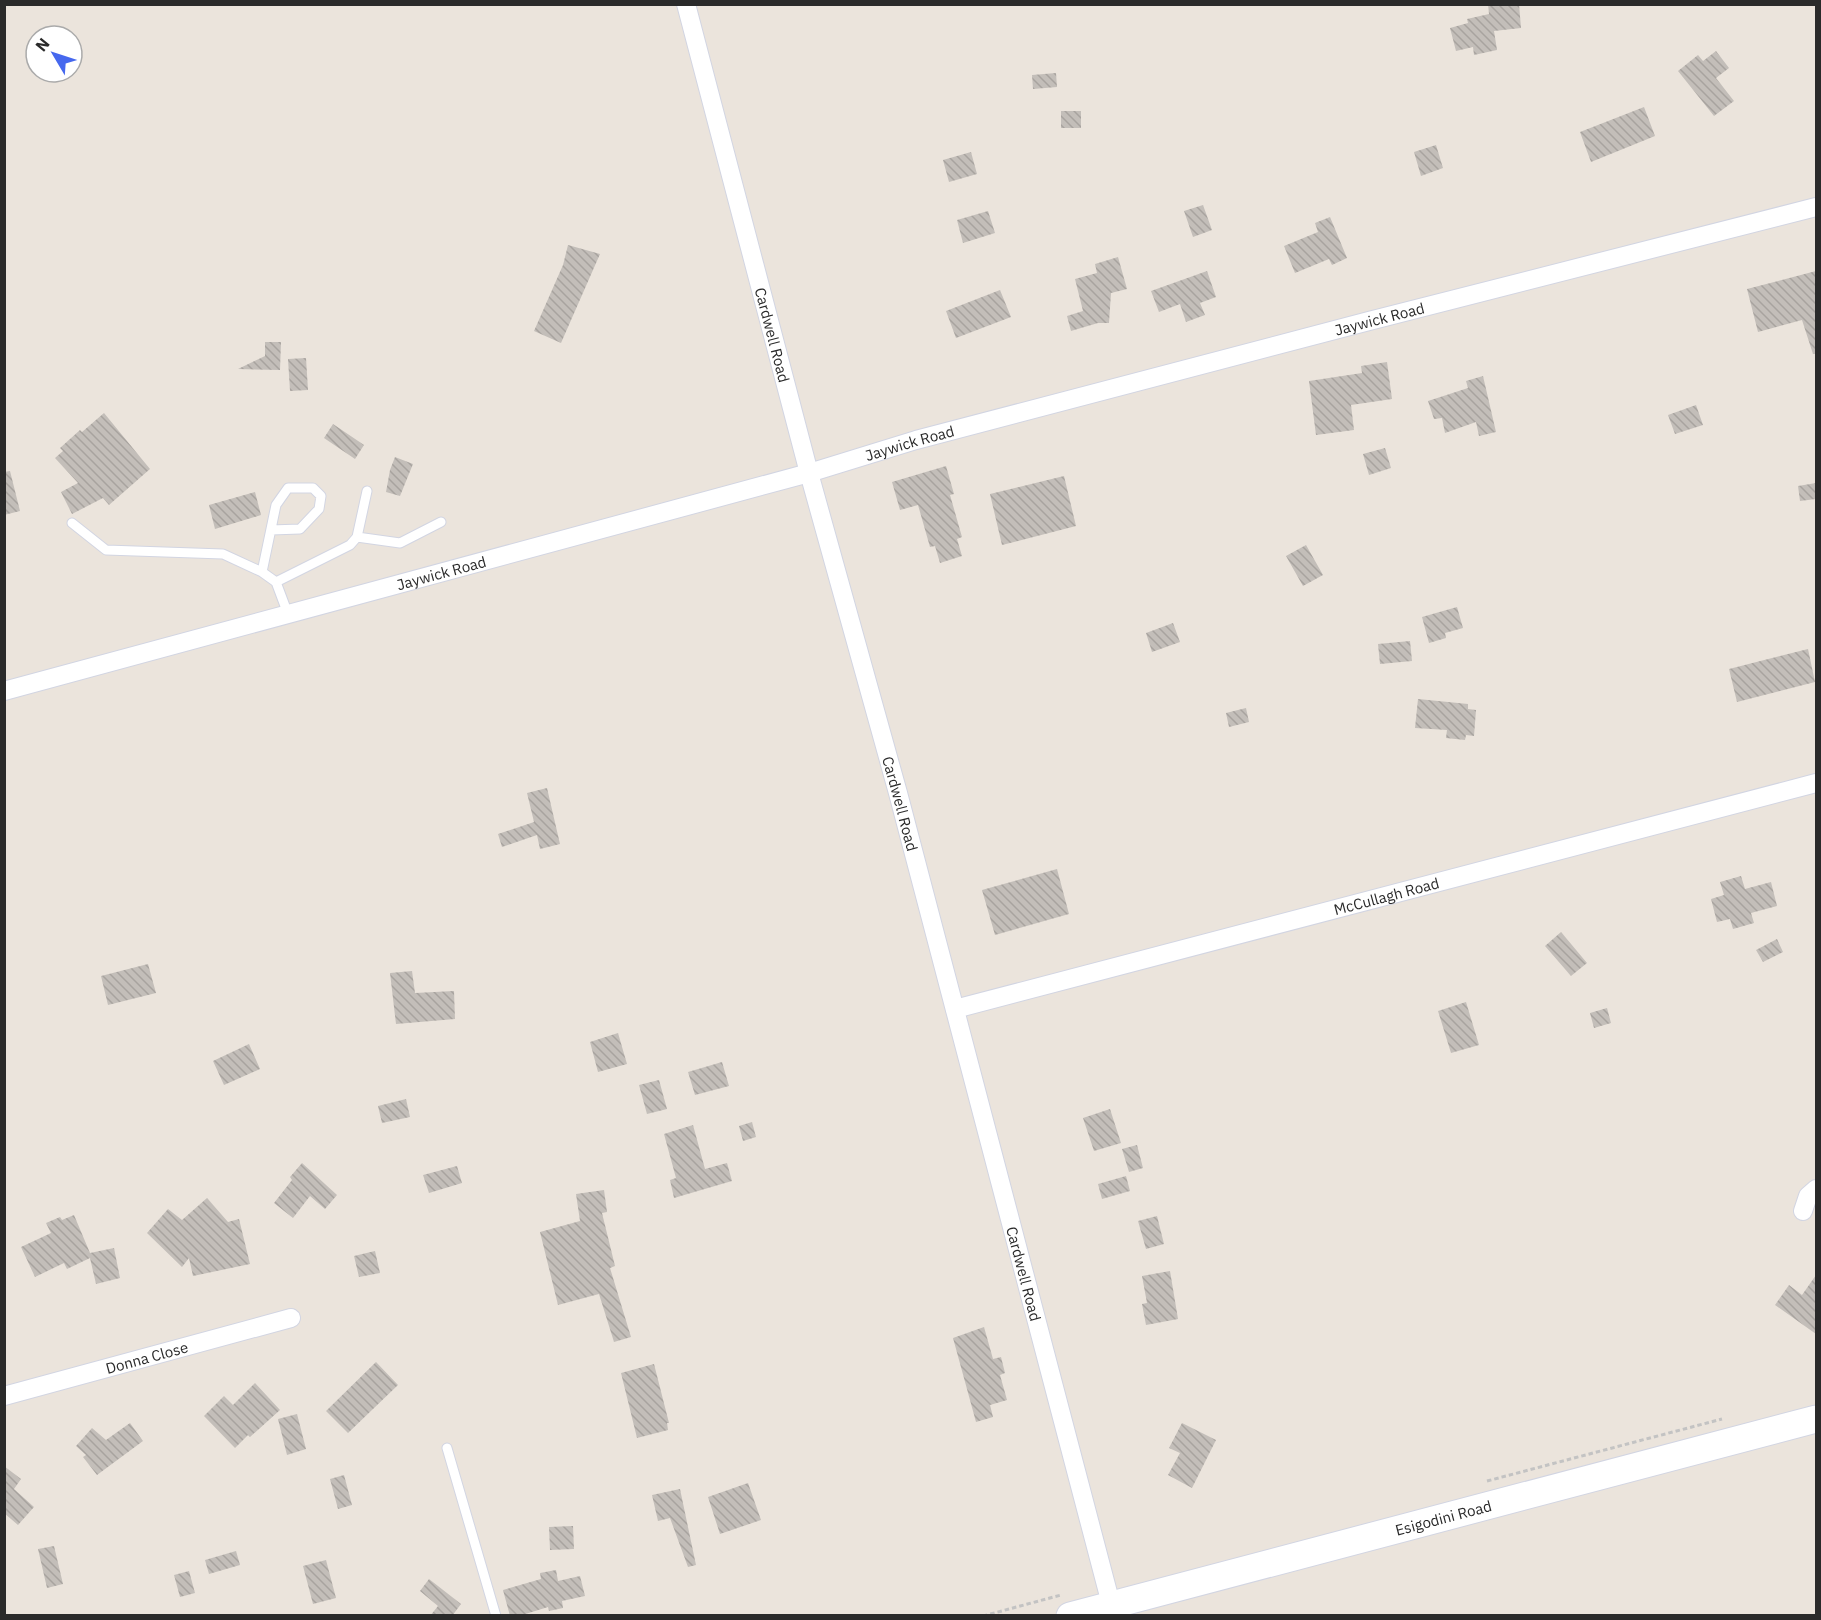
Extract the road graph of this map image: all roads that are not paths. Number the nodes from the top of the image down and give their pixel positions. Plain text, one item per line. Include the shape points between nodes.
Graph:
1 (686, 4) edge
2 (1816, 207) edge
3 (809, 473) junction
4 (367, 491) dead end
5 (441, 522) dead end
6 (72, 523) dead end
7 (271, 530) junction
8 (357, 537) junction
9 (262, 572) junction
10 (276, 582) junction
11 (288, 614) junction
12 (4, 691) edge
13 (1816, 783) edge
14 (955, 1009) junction
15 (1816, 1189) edge
16 (1803, 1211) dead end
17 (291, 1318) dead end
18 (4, 1396) edge
19 (1816, 1419) edge
20 (447, 1448) dead end
21 (1113, 1610) edge
22 (496, 1616) edge
23 (1070, 1616) edge

1 - 3 street, Cardwell Road
2 - 3 street, Jaywick Road via 916,440
3 - 11 street, Jaywick Road
3 - 14 street, Cardwell Road
4 - 8 lane
5 - 8 lane via 400,543
6 - 9 lane via 106,550 223,554
7 - 7 lane via 276,505 288,488 313,488 321,496 319,509 300,529
7 - 9 lane
8 - 10 lane via 350,545
9 - 10 lane
10 - 11 lane
11 - 12 street, Jaywick Road
13 - 14 street, McCullagh Road
14 - 21 street, Cardwell Road
15 - 16 street via 1808,1196
17 - 18 street, Donna Close
19 - 21 main road, Esigodini Road
20 - 22 lane
21 - 23 main road, Esigodini Road

